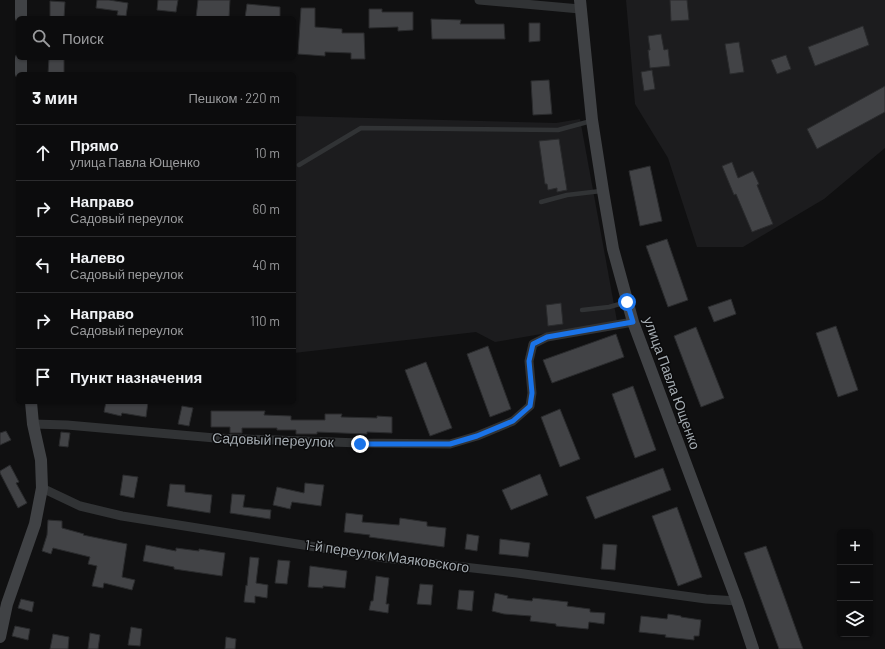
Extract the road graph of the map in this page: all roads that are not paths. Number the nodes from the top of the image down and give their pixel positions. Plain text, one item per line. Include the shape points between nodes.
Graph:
1 (21, 0) edge
2 (479, 0) edge
3 (580, 4) edge
4 (21, 16) edge
5 (21, 60) edge
6 (21, 72) edge
7 (592, 120) junction
8 (299, 165) dead end
9 (603, 191) junction
10 (541, 202) dead end
11 (627, 302) junction
12 (582, 310) dead end
13 (633, 322) junction
14 (31, 404) edge
15 (34, 424) junction
16 (42, 488) junction
17 (737, 601) junction
18 (0, 637) edge
19 (753, 649) edge

1 - 4 street
2 - 3 street
3 - 7 street, улица Павла Ющенко
5 - 6 street
7 - 8 lane via 558,130 361,128
7 - 9 street, улица Павла Ющенко
9 - 10 lane via 567,195
9 - 11 street, улица Павла Ющенко via 613,249
11 - 12 lane
11 - 13 street, улица Павла Ющенко
13 - 15 street, Садовый переулок via 547,337 533,344 529,361 532,393 530,406 513,421 450,444 360,444 215,438
13 - 17 street, улица Павла Ющенко
14 - 15 street
15 - 16 street via 41,460
16 - 17 street, 1-й переулок Маяковского via 80,506 130,518 385,558
16 - 18 street via 35,524 7,604
17 - 19 street, улица Павла Ющенко

